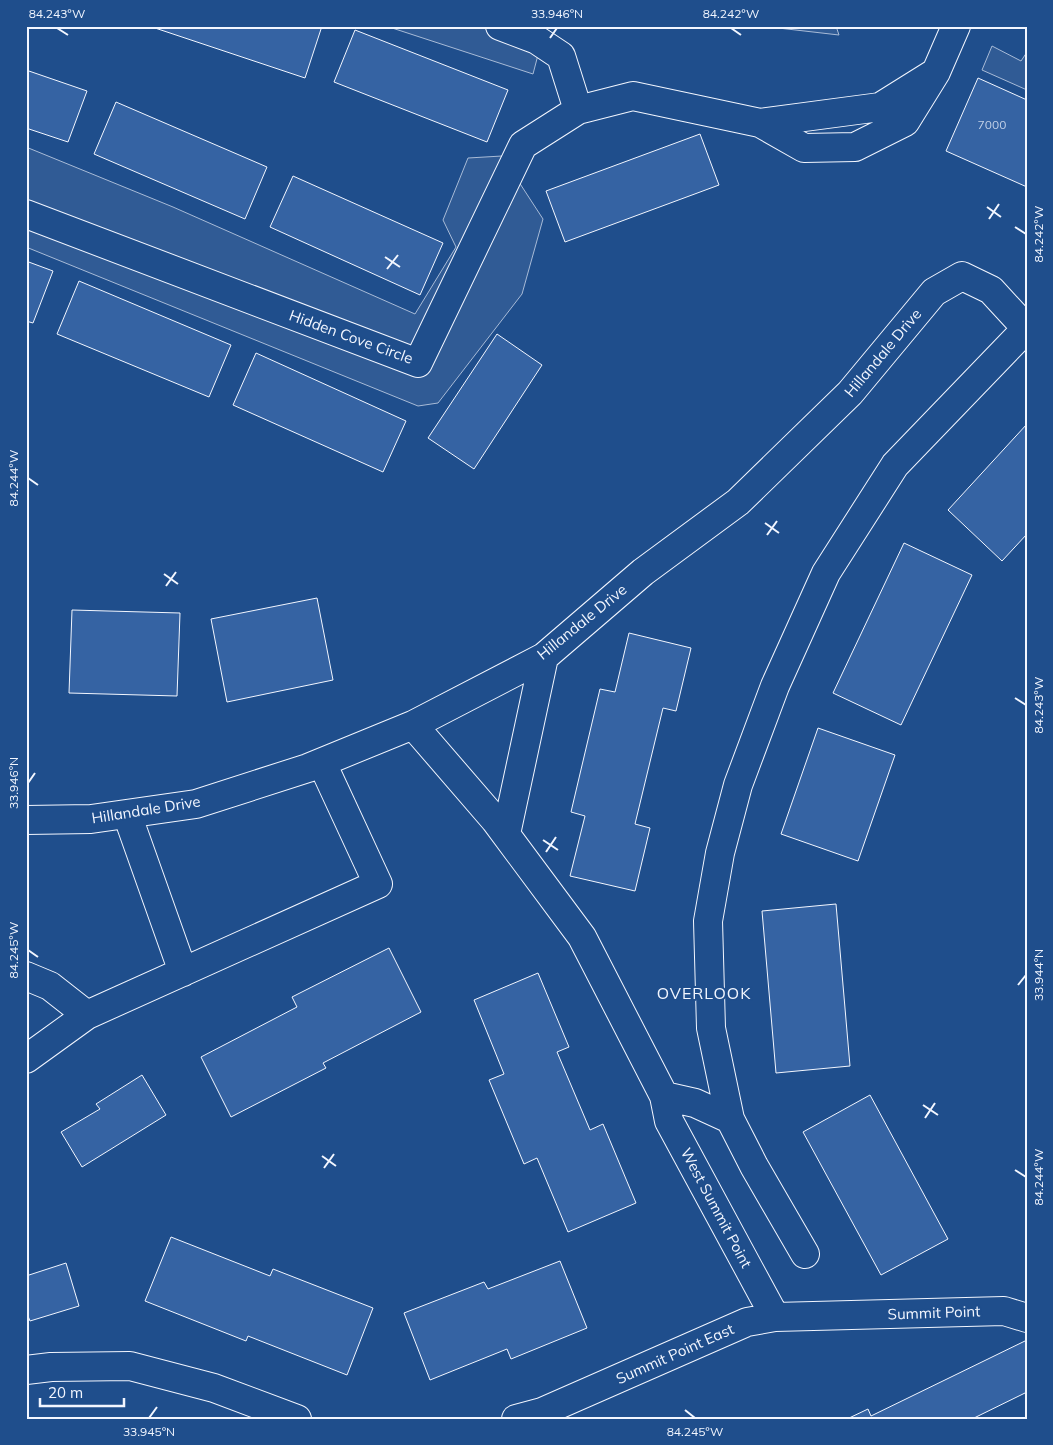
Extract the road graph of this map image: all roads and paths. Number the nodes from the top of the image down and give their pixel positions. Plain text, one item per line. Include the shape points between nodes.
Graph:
1 (500, 26) edge
2 (956, 26) edge
3 (936, 72) junction
4 (578, 110) junction
5 (760, 123) junction
6 (26, 214) edge
7 (1026, 328) edge
8 (544, 657) junction
9 (413, 725) junction
10 (322, 763) junction
11 (127, 814) junction
12 (26, 820) edge
13 (506, 834) junction
14 (183, 972) junction
15 (26, 976) edge
16 (87, 1015) junction
17 (26, 1059) edge
18 (664, 1096) junction
19 (730, 1119) junction
20 (805, 1254) dead end
21 (775, 1316) junction
22 (840, 1316) joint
23 (1027, 1318) edge
24 (26, 1370) edge
25 (297, 1419) edge
26 (516, 1419) edge

1 - 4 street via 537,40 562,56
2 - 3 street, Hidden Cove Circle
3 - 5 street, Hidden Cove Circle via 880,107
3 - 5 street, Hidden Cove Circle via 906,122 855,147 804,148
4 - 5 street, Hidden Cove Circle via 632,96
4 - 6 street, Hidden Cove Circle via 523,145 418,363
7 - 8 street, Hillandale Drive via 991,290 962,276 934,292 850,393 738,502 643,572
7 - 19 street via 895,465 826,573 775,686 751,749 720,853 708,921 711,1028
8 - 9 street, Hillandale Drive
8 - 13 street
9 - 10 street, Hillandale Drive
9 - 13 street, West Summit Point
10 - 11 street, Hillandale Drive via 196,804
10 - 14 street via 378,884
11 - 12 street, Hillandale Drive via 91,819
11 - 14 street
13 - 18 street, West Summit Point via 582,937
14 - 16 street
15 - 16 street via 50,986
16 - 17 street
18 - 19 street via 695,1102
18 - 21 street, West Summit Point via 669,1120
19 - 20 street
21 - 22 street, Summit Point East
21 - 26 street, Summit Point East via 747,1322 542,1412
22 - 23 street, Summit Point via 1004,1311
24 - 25 street via 130,1366 214,1388

